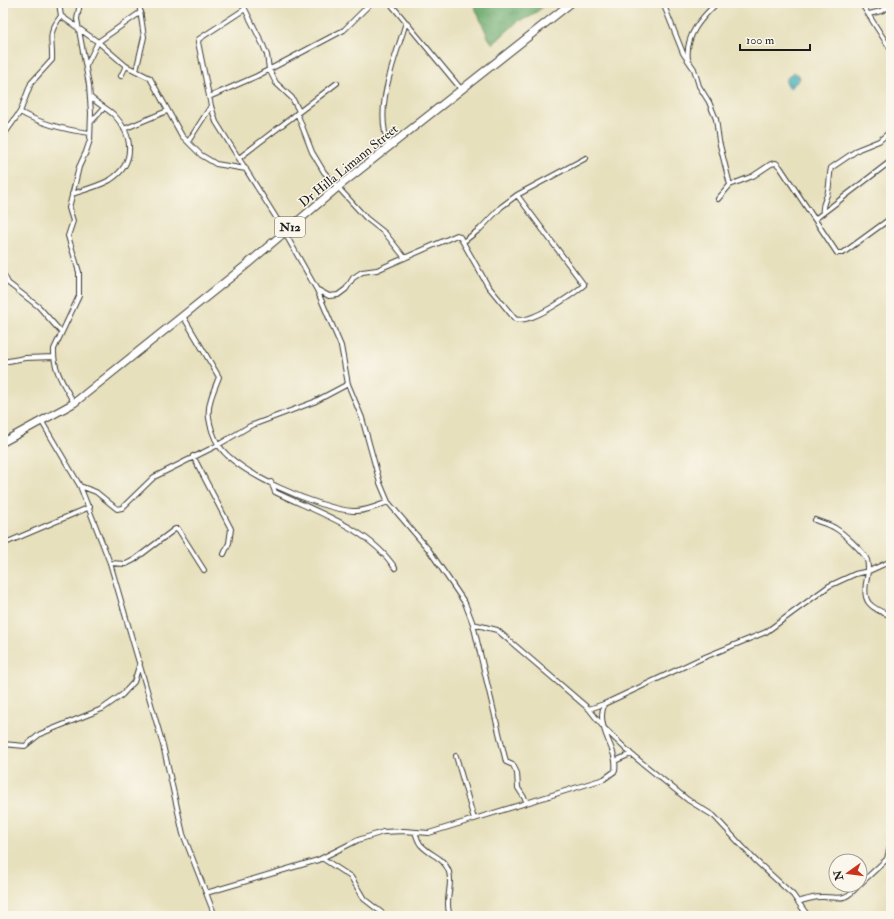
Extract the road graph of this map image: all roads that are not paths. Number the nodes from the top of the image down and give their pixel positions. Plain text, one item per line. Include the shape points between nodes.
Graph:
1 (59, 3) edge
2 (80, 3) edge
3 (139, 3) edge
4 (244, 3) edge
5 (371, 3) edge
6 (390, 3) edge
7 (572, 3) edge
8 (663, 3) edge
9 (717, 3) edge
10 (861, 3) edge
11 (891, 6) edge
12 (245, 9) junction
13 (141, 12) junction
14 (869, 14) junction
15 (61, 16) junction
16 (406, 22) junction
17 (79, 29) junction
18 (98, 42) junction
19 (891, 50) edge
20 (688, 59) junction
21 (86, 66) junction
22 (126, 66) junction
23 (269, 69) junction
24 (136, 71) junction
25 (121, 76) dead end
26 (337, 83) dead end
27 (461, 89) junction
28 (90, 97) junction
29 (209, 97) junction
30 (211, 106) junction
31 (104, 108) junction
32 (167, 111) junction
33 (20, 112) junction
34 (298, 112) junction
35 (91, 122) junction
36 (124, 129) junction
37 (891, 131) edge
38 (90, 133) junction
39 (3, 136) edge
40 (188, 142) junction
41 (389, 146) junction
42 (239, 158) junction
43 (586, 158) dead end
44 (891, 161) edge
45 (246, 169) junction
46 (730, 185) junction
47 (338, 187) junction
48 (72, 194) junction
49 (517, 196) junction
50 (718, 199) dead end
51 (822, 213) junction
52 (891, 218) edge
53 (815, 220) junction
54 (284, 233) junction
55 (463, 242) junction
56 (405, 258) junction
57 (3, 273) edge
58 (3, 282) edge
59 (8, 282) junction
60 (317, 290) junction
61 (183, 316) junction
62 (61, 332) junction
63 (54, 357) junction
64 (3, 362) edge
65 (348, 384) junction
66 (74, 403) junction
67 (42, 422) junction
68 (3, 442) edge
69 (218, 445) junction
70 (193, 456) junction
71 (271, 482) junction
72 (80, 486) junction
73 (388, 502) junction
74 (90, 507) junction
75 (815, 520) dead end
76 (3, 544) edge
77 (224, 554) dead end
78 (891, 561) edge
79 (110, 563) junction
80 (395, 568) dead end
81 (204, 570) dead end
82 (869, 571) junction
83 (891, 616) edge
84 (473, 624) junction
85 (140, 663) junction
86 (604, 704) junction
87 (589, 709) junction
88 (604, 728) junction
89 (3, 744) edge
90 (631, 754) junction
91 (456, 756) dead end
92 (617, 760) junction
93 (527, 802) junction
94 (474, 818) junction
95 (415, 832) junction
96 (891, 842) edge
97 (322, 858) junction
98 (868, 877) edge
99 (206, 893) junction
100 (852, 893) edge
101 (798, 902) junction
102 (215, 916) edge
103 (386, 916) edge
104 (454, 916) edge
105 (808, 916) edge

1 - 15 street
2 - 17 street via 77,19
3 - 13 street
4 - 12 street
5 - 23 street via 344,30
6 - 16 street
7 - 27 highway, Dr Hilla Limann Street / N12
8 - 20 street via 683,53
9 - 20 street via 696,25 687,48
10 - 14 street
11 - 14 street
12 - 23 street via 265,49
12 - 29 street via 199,38
13 - 18 street
13 - 24 street via 144,37
14 - 19 street
15 - 17 street
15 - 33 street via 50,39 52,60 31,83
16 - 27 street
16 - 41 street via 388,82 383,129
17 - 18 street
17 - 21 street
18 - 21 street
18 - 22 street
20 - 46 street via 716,119
21 - 28 street
22 - 24 street
22 - 25 street
23 - 29 street
23 - 34 street via 276,84 292,98
24 - 32 street via 154,82
26 - 34 street
27 - 41 highway, Dr Hilla Limann Street / N12
28 - 31 street
28 - 35 street
29 - 30 street
30 - 40 street
30 - 42 street via 216,122
31 - 35 street
31 - 36 street via 112,113
32 - 36 street
32 - 40 street
33 - 38 street via 60,129
33 - 39 street
34 - 42 street
34 - 47 street via 312,152 324,172
35 - 38 street
36 - 48 street via 130,150 126,166 111,180
37 - 51 street via 879,141 859,149 831,168
38 - 48 street
40 - 45 street via 201,155 216,164
41 - 47 highway, Dr Hilla Limann Street / N12
42 - 45 street
43 - 49 street
44 - 51 street
45 - 54 street
46 - 50 street
46 - 53 street via 776,163
47 - 54 highway, Dr Hilla Limann Street / N12
47 - 56 street via 366,218 385,233
48 - 62 street via 69,208 72,221 68,236 79,272 80,287 79,296
49 - 55 street via 501,207
49 - 55 street via 584,285 538,314 519,320 493,293
51 - 53 street
52 - 53 street via 843,253 837,253
54 - 60 street
54 - 61 highway, Dr Hilla Limann Street / N12
55 - 56 street via 460,237 454,235
56 - 60 street via 377,270 362,272 338,295 329,296
57 - 59 street
58 - 59 street
59 - 62 street via 39,307
60 - 65 street via 341,346
61 - 66 highway, Dr Hilla Limann Street / N12
61 - 69 street via 219,377 211,398 209,418
62 - 63 street via 54,348
63 - 64 street
63 - 66 street via 61,381
65 - 69 street via 314,402 250,426
65 - 73 street via 362,418 380,483
66 - 67 highway, Dr Hilla Limann Street / N12
67 - 68 highway, Dr Hilla Limann Street / N12
67 - 72 street
69 - 70 street
69 - 71 street via 235,462
70 - 72 street via 154,476 122,508 117,509 96,492
70 - 77 street via 230,529 229,543
71 - 73 street via 301,499 335,509 354,512
71 - 80 street via 275,492 354,530 387,556
72 - 74 street
73 - 84 street via 429,550 465,603
74 - 76 street
74 - 79 street
75 - 82 street via 835,528 862,552
78 - 82 street
79 - 81 street via 126,564 134,560 178,528
79 - 85 street
82 - 83 street via 864,597 872,607
82 - 86 street via 855,574 829,586 766,632 700,659
84 - 87 street via 498,630
84 - 93 street via 506,762 513,764 518,788
85 - 89 street via 134,682 122,695 102,709 40,734 25,746
85 - 99 street via 163,745 183,834
86 - 87 street
86 - 88 street
87 - 88 street
88 - 90 street
88 - 92 street
90 - 92 street
90 - 101 street via 688,800 714,816
91 - 94 street
92 - 93 street via 615,771 604,779
93 - 94 street
94 - 95 street via 428,833
95 - 97 street via 383,832 358,840
95 - 104 street via 423,847 441,859 450,873 447,906
96 - 98 street via 887,859
97 - 99 street
97 - 103 street via 351,877 364,899
99 - 102 street
100 - 101 street via 844,898 820,897
101 - 105 street

